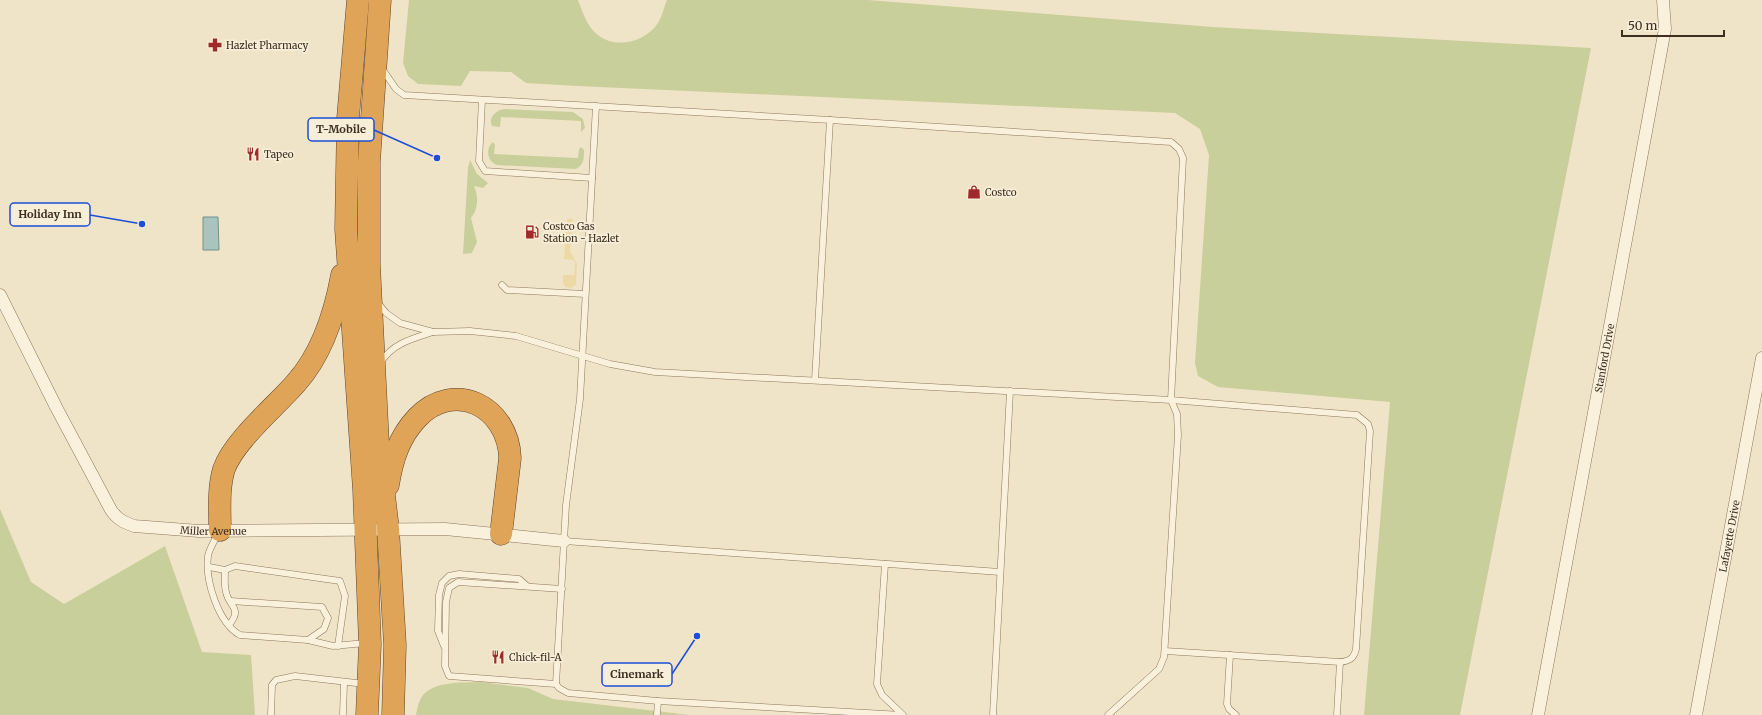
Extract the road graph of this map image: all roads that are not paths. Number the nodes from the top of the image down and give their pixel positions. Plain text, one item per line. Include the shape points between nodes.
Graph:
1 (358, 0) edge
2 (380, 0) edge
3 (1663, 0) edge
4 (375, 55) junction
5 (482, 100) junction
6 (596, 106) junction
7 (830, 120) junction
8 (592, 178) junction
9 (346, 250) junction
10 (369, 284) junction
11 (502, 285) dead end
12 (585, 294) junction
13 (0, 295) edge
14 (433, 332) junction
15 (581, 355) junction
16 (1762, 358) edge
17 (374, 377) junction
18 (815, 380) junction
19 (1010, 391) junction
20 (1171, 400) junction
21 (385, 504) junction
22 (364, 529) junction
23 (388, 529) junction
24 (220, 530) junction
25 (501, 534) junction
26 (564, 541) junction
27 (884, 564) junction
28 (209, 567) junction
29 (225, 570) junction
30 (1000, 572) junction
31 (562, 589) junction
32 (231, 601) junction
33 (229, 625) junction
34 (308, 640) junction
35 (370, 643) junction
36 (338, 646) junction
37 (1165, 651) junction
38 (1230, 655) junction
39 (1340, 662) junction
40 (344, 682) junction
41 (368, 684) junction
42 (556, 684) junction
43 (658, 701) junction
44 (271, 715) edge
45 (343, 715) edge
46 (367, 715) edge
47 (393, 715) edge
48 (657, 715) edge
49 (902, 715) edge
50 (993, 715) edge
51 (1108, 715) edge
52 (1236, 715) edge
53 (1337, 715) edge
54 (1538, 715) edge
55 (1696, 715) edge

1 - 9 highway via 348,118
2 - 4 highway
3 - 54 street, Stanford Drive via 1665,29
4 - 5 lane via 389,81 404,95
4 - 10 highway via 369,162
5 - 6 lane
5 - 8 lane via 479,161 482,168 490,172
6 - 7 lane
6 - 8 lane
7 - 18 lane
7 - 20 lane via 1171,142 1179,149 1183,158
8 - 12 lane
9 - 22 highway via 364,490
9 - 24 highway via 332,315 316,354 296,383 240,443 224,468
10 - 14 lane via 378,304 386,313 400,323
10 - 17 highway
11 - 12 lane via 504,289 509,290
12 - 15 lane
13 - 24 street, Miller Avenue via 56,407 116,518 134,526
14 - 15 lane via 470,331 516,336
14 - 17 lane via 390,349
15 - 18 lane via 631,369 655,372
15 - 26 lane via 579,407 568,485
16 - 55 street, Lafayette Drive
17 - 21 highway
18 - 19 lane
19 - 20 lane
19 - 30 lane
20 - 37 lane via 1177,414 1178,435
20 - 39 lane via 1357,415 1368,424 1370,431 1356,649 1354,656 1348,661
21 - 23 highway
21 - 25 highway via 395,452 406,431 428,409 442,403 468,401 491,413 501,424 509,446
22 - 23 street, Miller Avenue
22 - 24 street, Miller Avenue
22 - 35 highway
23 - 25 street, Miller Avenue via 445,529
23 - 47 highway via 396,645
24 - 28 lane via 208,555
25 - 26 street, Miller Avenue
26 - 27 lane
26 - 31 lane
27 - 30 lane
27 - 49 lane via 878,684 882,695
28 - 29 lane
28 - 33 lane via 211,590 222,618
29 - 32 lane via 226,594
29 - 36 lane via 235,566 340,581 345,596
30 - 50 lane
31 - 42 lane
31 - 42 lane via 463,581 454,583 446,596 445,669 448,675
32 - 33 lane via 235,608 235,617
32 - 34 lane via 322,606 328,618 324,629
33 - 34 lane via 240,635
34 - 36 lane
35 - 36 lane
35 - 41 highway
37 - 38 lane
37 - 51 lane via 1159,669
38 - 39 lane
38 - 52 lane via 1227,704
39 - 53 lane
40 - 41 lane
40 - 44 lane via 295,676 276,680 272,685
40 - 45 lane
41 - 46 highway
42 - 43 lane via 568,693
43 - 48 lane
43 - 49 lane

